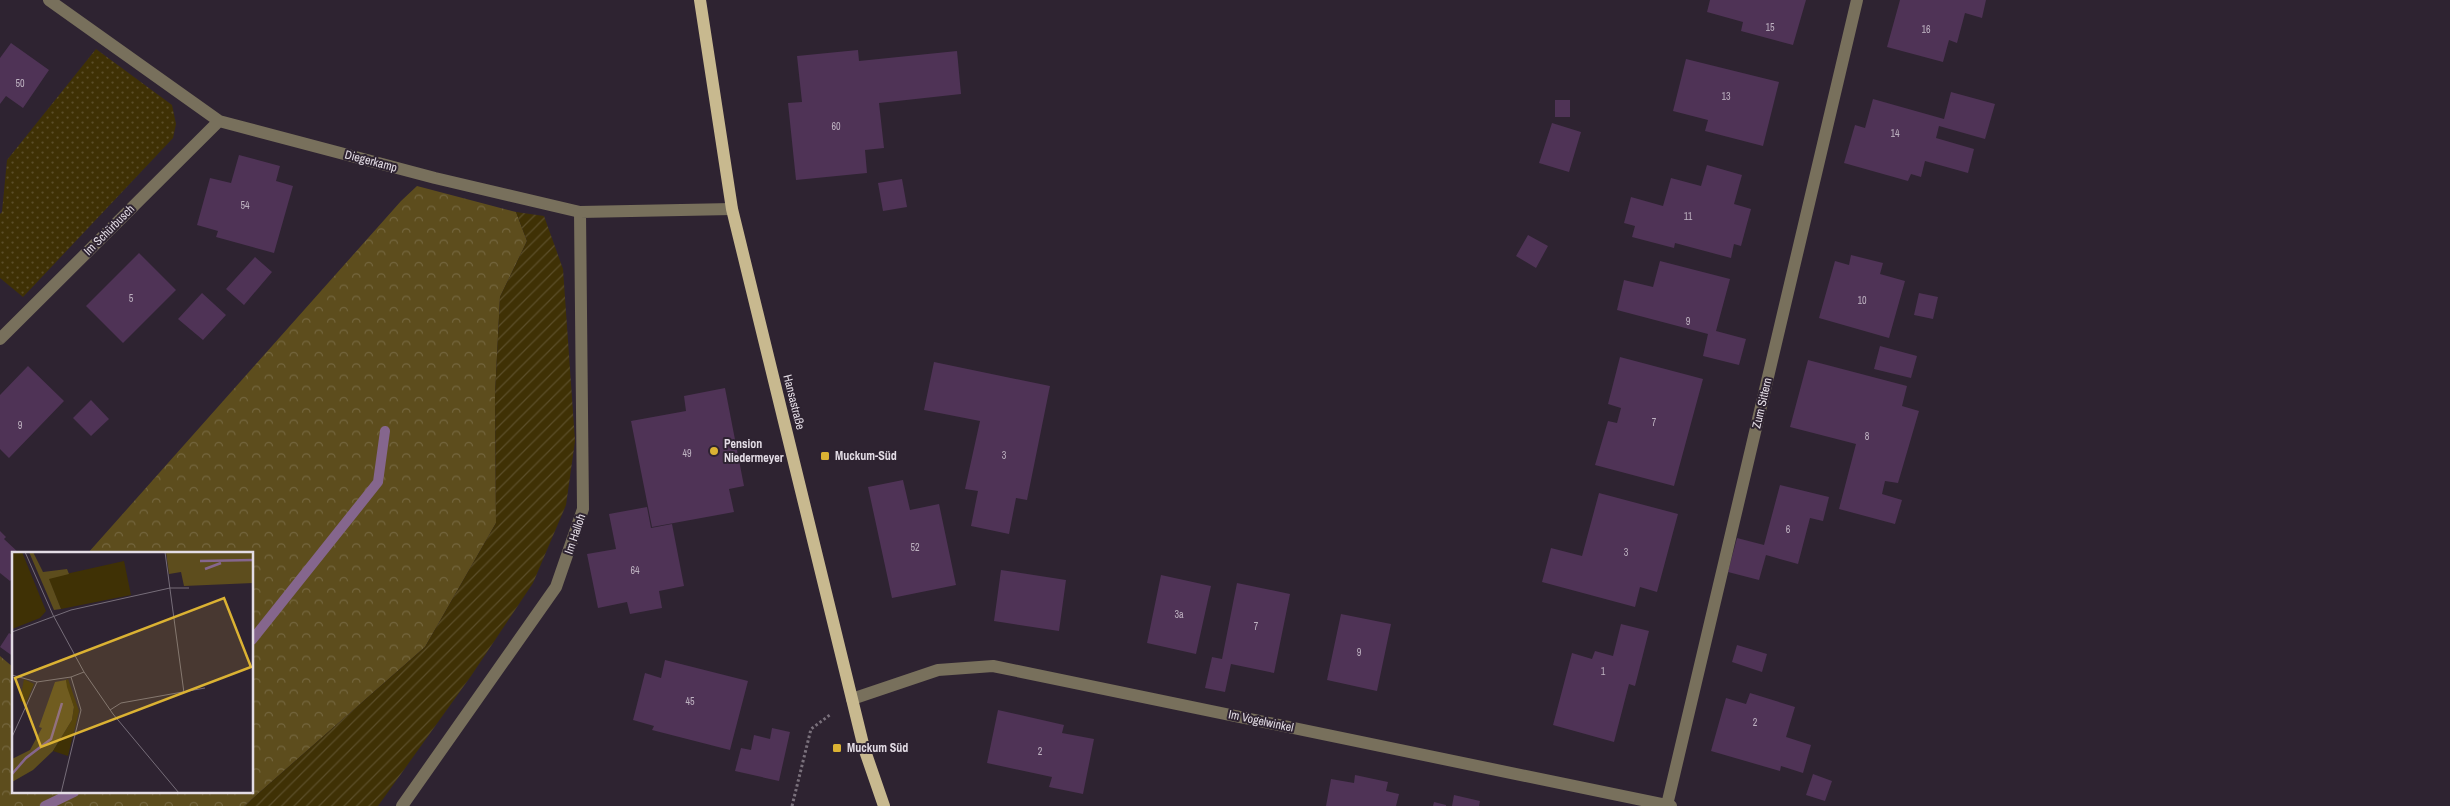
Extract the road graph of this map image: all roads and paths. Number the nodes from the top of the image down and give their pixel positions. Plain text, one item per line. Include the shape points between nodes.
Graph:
1 (49, 0) edge
2 (700, 0) edge
3 (1857, 0) edge
4 (219, 121) junction
5 (732, 209) junction
6 (580, 212) junction
7 (0, 339) edge
8 (852, 699) junction
9 (1667, 805) edge
10 (402, 806) edge
11 (792, 806) edge
12 (884, 806) edge
13 (1671, 806) edge

1 - 4 street, Diegerkamp
2 - 5 main road, Hansastraße
3 - 9 street, Zum Sittern
4 - 6 street, Diegerkamp
4 - 7 street, Im Schürbusch
5 - 6 street, Diegerkamp
5 - 8 main road, Hansastraße
6 - 10 street, Im Halloh via 583,509 556,587
8 - 9 street, Im Vogelwinkel via 938,670 993,666
8 - 11 path via 811,729
8 - 12 main road, Hansastraße via 864,748
9 - 13 street, Im Vogelwinkel

